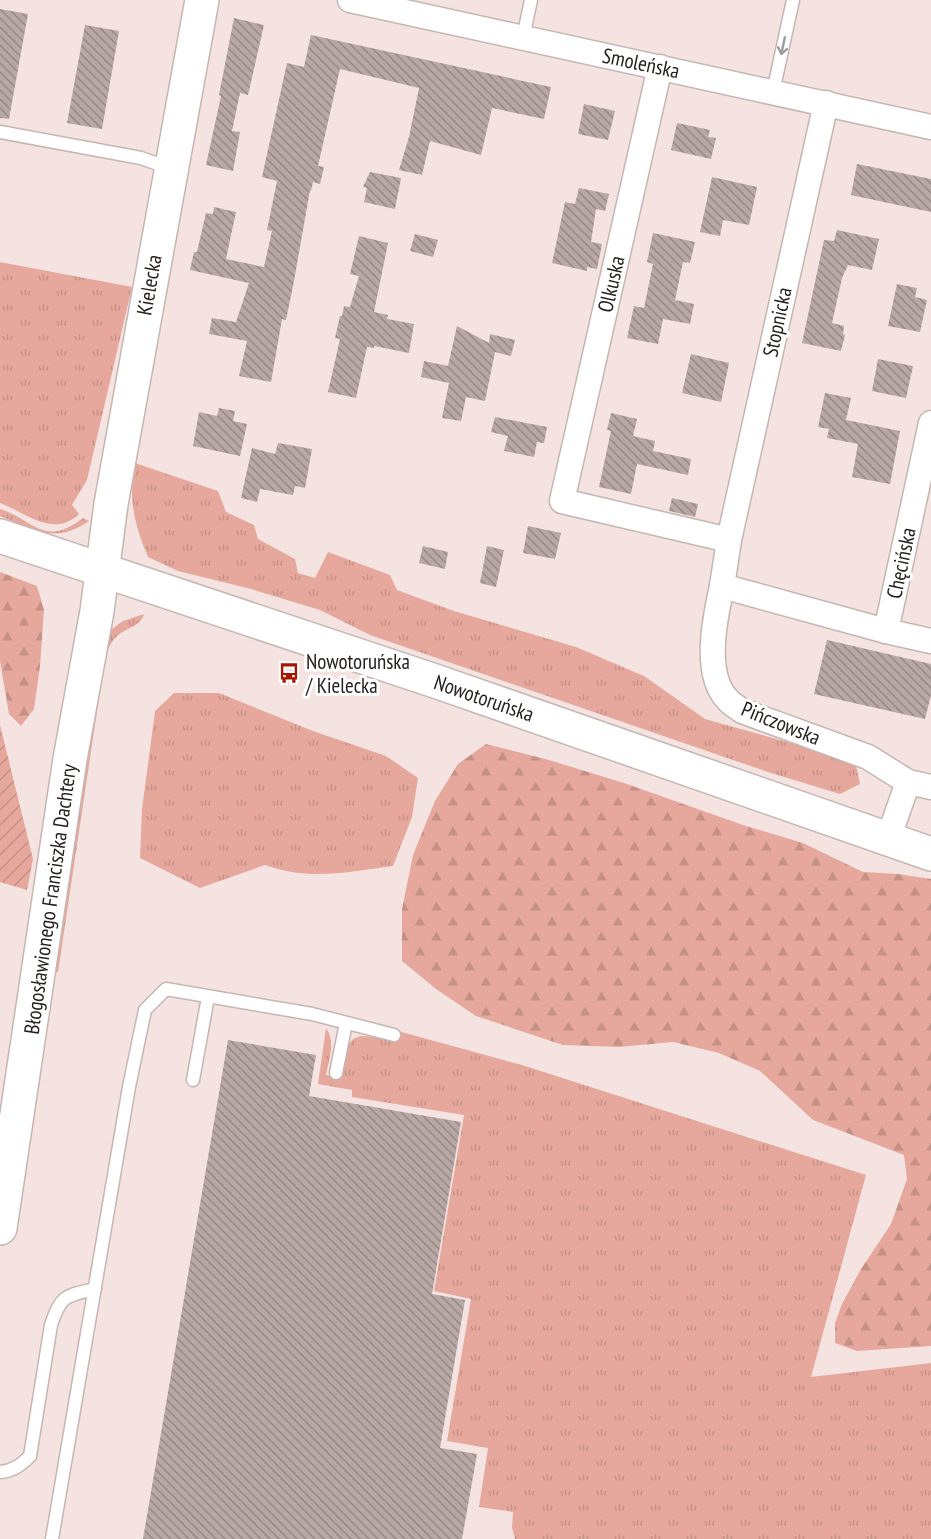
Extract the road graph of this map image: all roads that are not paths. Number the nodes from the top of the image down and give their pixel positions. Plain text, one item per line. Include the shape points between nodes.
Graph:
1 (202, 0) edge
2 (350, 0) edge
3 (531, 0) edge
4 (793, 0) edge
5 (397, 5) edge
6 (523, 38) junction
7 (660, 67) junction
8 (773, 92) junction
9 (826, 103) junction
10 (931, 127) edge
11 (0, 132) edge
12 (171, 169) junction
13 (931, 423) edge
14 (0, 536) edge
15 (729, 540) junction
16 (101, 570) junction
17 (722, 586) junction
18 (886, 631) junction
19 (931, 641) edge
20 (908, 782) junction
21 (931, 787) edge
22 (888, 838) junction
23 (931, 854) edge
24 (208, 997) junction
25 (346, 1023) junction
26 (394, 1035) dead end
27 (336, 1073) dead end
28 (193, 1080) dead end
29 (0, 1228) edge
30 (95, 1289) junction
31 (0, 1472) edge
32 (52, 1539) edge

1 - 12 street, Kielecka
2 - 5 street, Smoleńska
3 - 6 lane
4 -> 8 lane
5 - 6 street, Smoleńska
6 - 7 street, Smoleńska
7 - 8 street, Smoleńska
7 - 15 street, Olkuska via 562,501
8 - 9 street, Smoleńska
9 - 10 street, Smoleńska
9 - 15 street, Stopnicka
11 - 12 lane via 141,158
12 - 16 street, Kielecka
13 - 18 street, Chęcińska
14 - 16 street, Nowotoruńska
15 - 17 street, Stopnicka
16 - 22 street, Nowotoruńska
16 - 29 street, Błogosławionego Franciszka Dachtery
17 - 18 street
17 - 20 street, Pińczowska via 713,641 717,684 727,699 742,711 868,757
18 - 19 street
20 - 21 street, Pińczowska
20 - 22 street
22 - 23 street, Nowotoruńska
24 - 25 lane
24 - 28 lane
24 - 30 lane via 166,989 145,1010
25 - 26 lane
25 - 27 lane
30 - 31 lane via 66,1296 57,1306 30,1456 21,1465
30 - 32 lane

